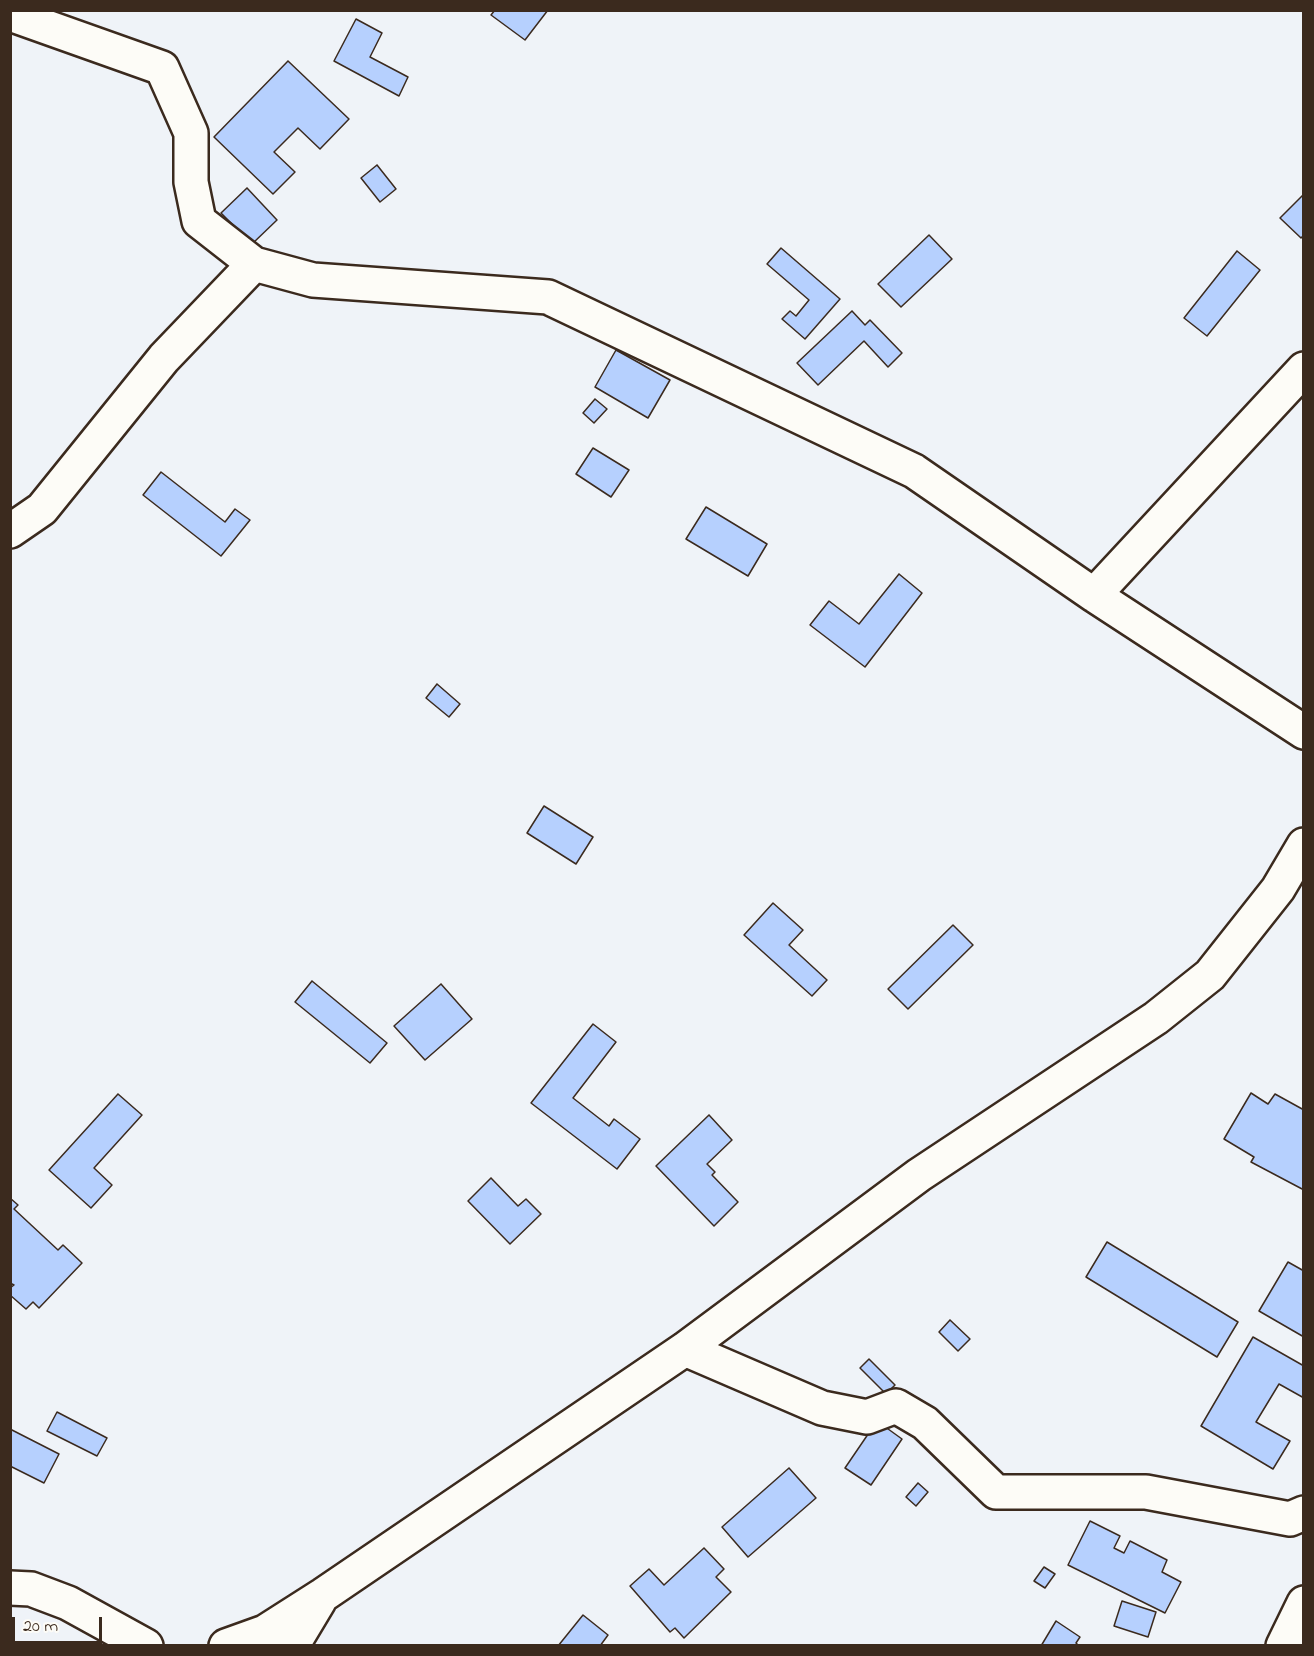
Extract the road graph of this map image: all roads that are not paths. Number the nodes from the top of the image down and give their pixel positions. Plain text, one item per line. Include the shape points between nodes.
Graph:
1 (10, 15) edge
2 (254, 264) junction
3 (1304, 369) edge
4 (10, 531) edge
5 (1094, 594) junction
6 (1304, 732) edge
7 (1304, 845) edge
8 (685, 1349) junction
9 (1304, 1513) edge
10 (10, 1588) edge
11 (323, 1595) junction
12 (1304, 1603) edge
13 (146, 1646) edge
14 (226, 1646) edge
15 (292, 1646) edge
16 (1283, 1646) edge

1 - 2 street via 162,68 190,133 190,182 199,221
2 - 4 street via 164,358 42,509
2 - 5 street via 313,280 548,297 914,471
3 - 5 street
5 - 6 street
7 - 8 street via 1278,889 1210,975 1156,1018 919,1175
8 - 9 street via 822,1408 867,1417 896,1406 925,1423 996,1492 1146,1492 1290,1519
8 - 11 street
10 - 13 street via 31,1589 68,1604
11 - 14 street via 265,1632
11 - 15 street
12 - 16 street

